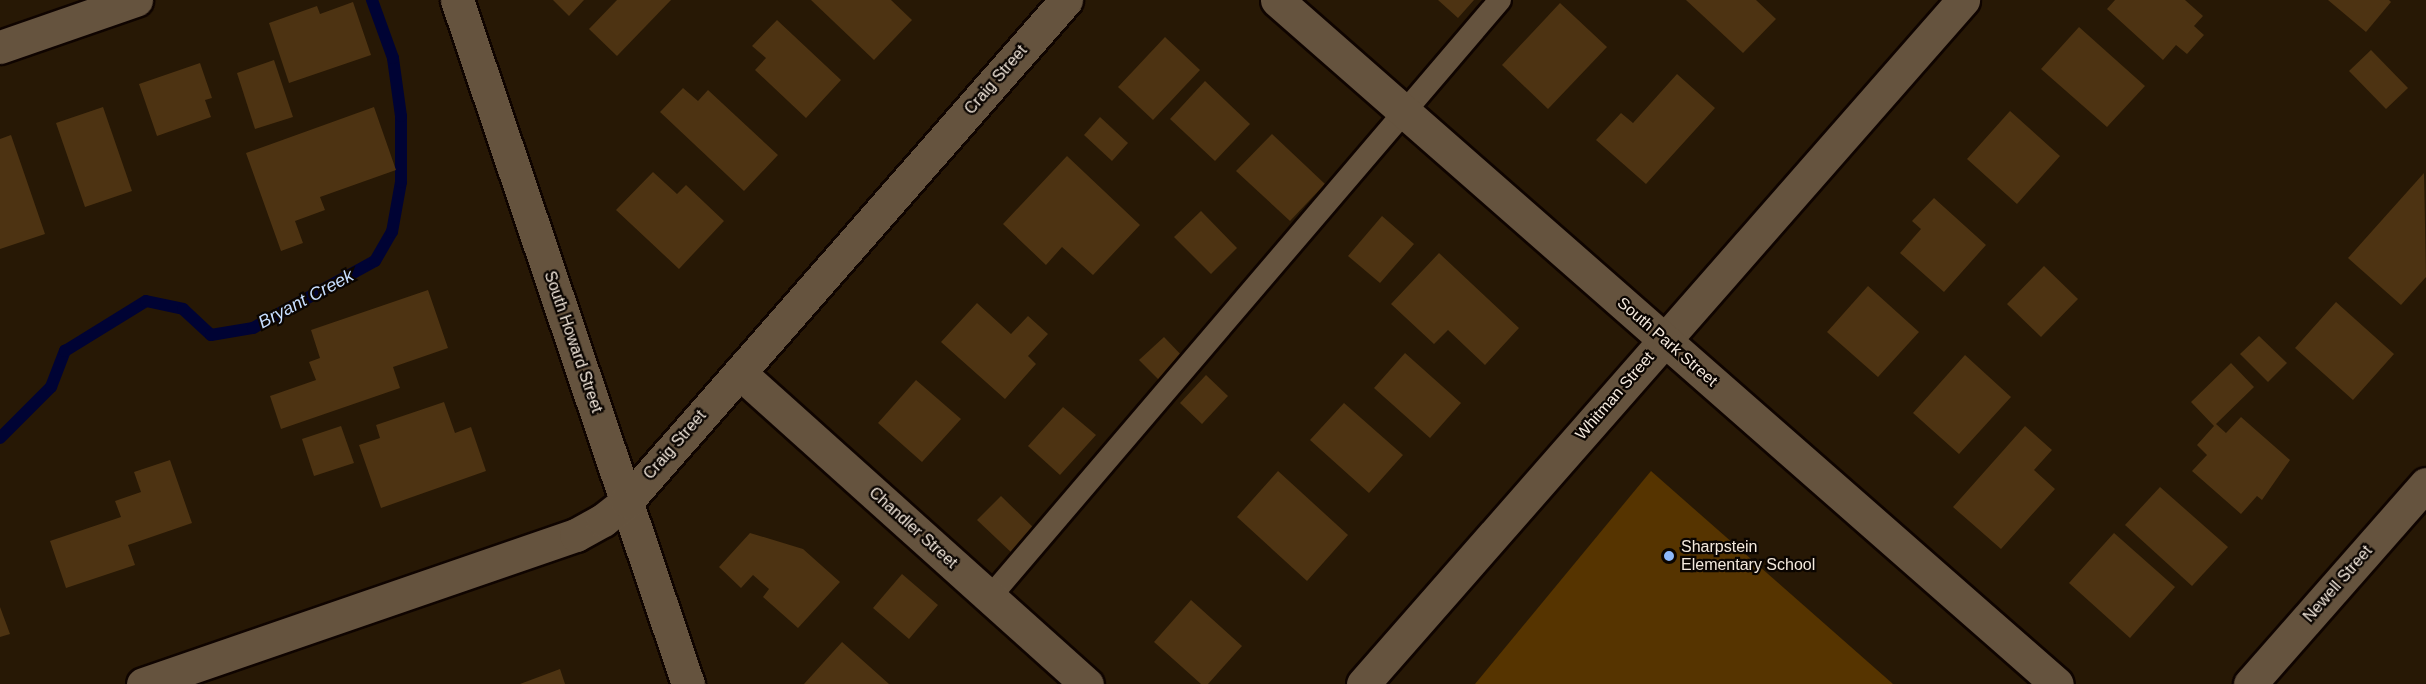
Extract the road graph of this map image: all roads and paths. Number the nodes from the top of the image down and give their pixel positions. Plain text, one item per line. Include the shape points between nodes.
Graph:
1 (136, 0) edge
2 (458, 0) edge
3 (1066, 0) edge
4 (1277, 0) edge
5 (1500, 0) edge
6 (1962, 0) edge
7 (0, 47) edge
8 (1403, 110) junction
9 (1664, 340) junction
10 (740, 373) junction
11 (2426, 484) edge
12 (627, 501) junction
13 (990, 597) junction
14 (143, 684) edge
15 (688, 684) edge
16 (1087, 684) edge
17 (1363, 684) edge
18 (2057, 684) edge
19 (2250, 684) edge

1 - 7 street
2 - 12 street, South Howard Street
3 - 10 street, Craig Street
4 - 8 street, South Park Street
5 - 8 lane
6 - 9 street, Whitman Street
8 - 9 street, South Park Street
8 - 13 lane
9 - 17 street, Whitman Street
9 - 18 street, South Park Street
10 - 12 street, Craig Street
10 - 13 street, Chandler Street
11 - 19 street, Newell Street
12 - 14 street, Craig Street via 576,535
12 - 15 street, South Howard Street
13 - 16 street, Chandler Street

